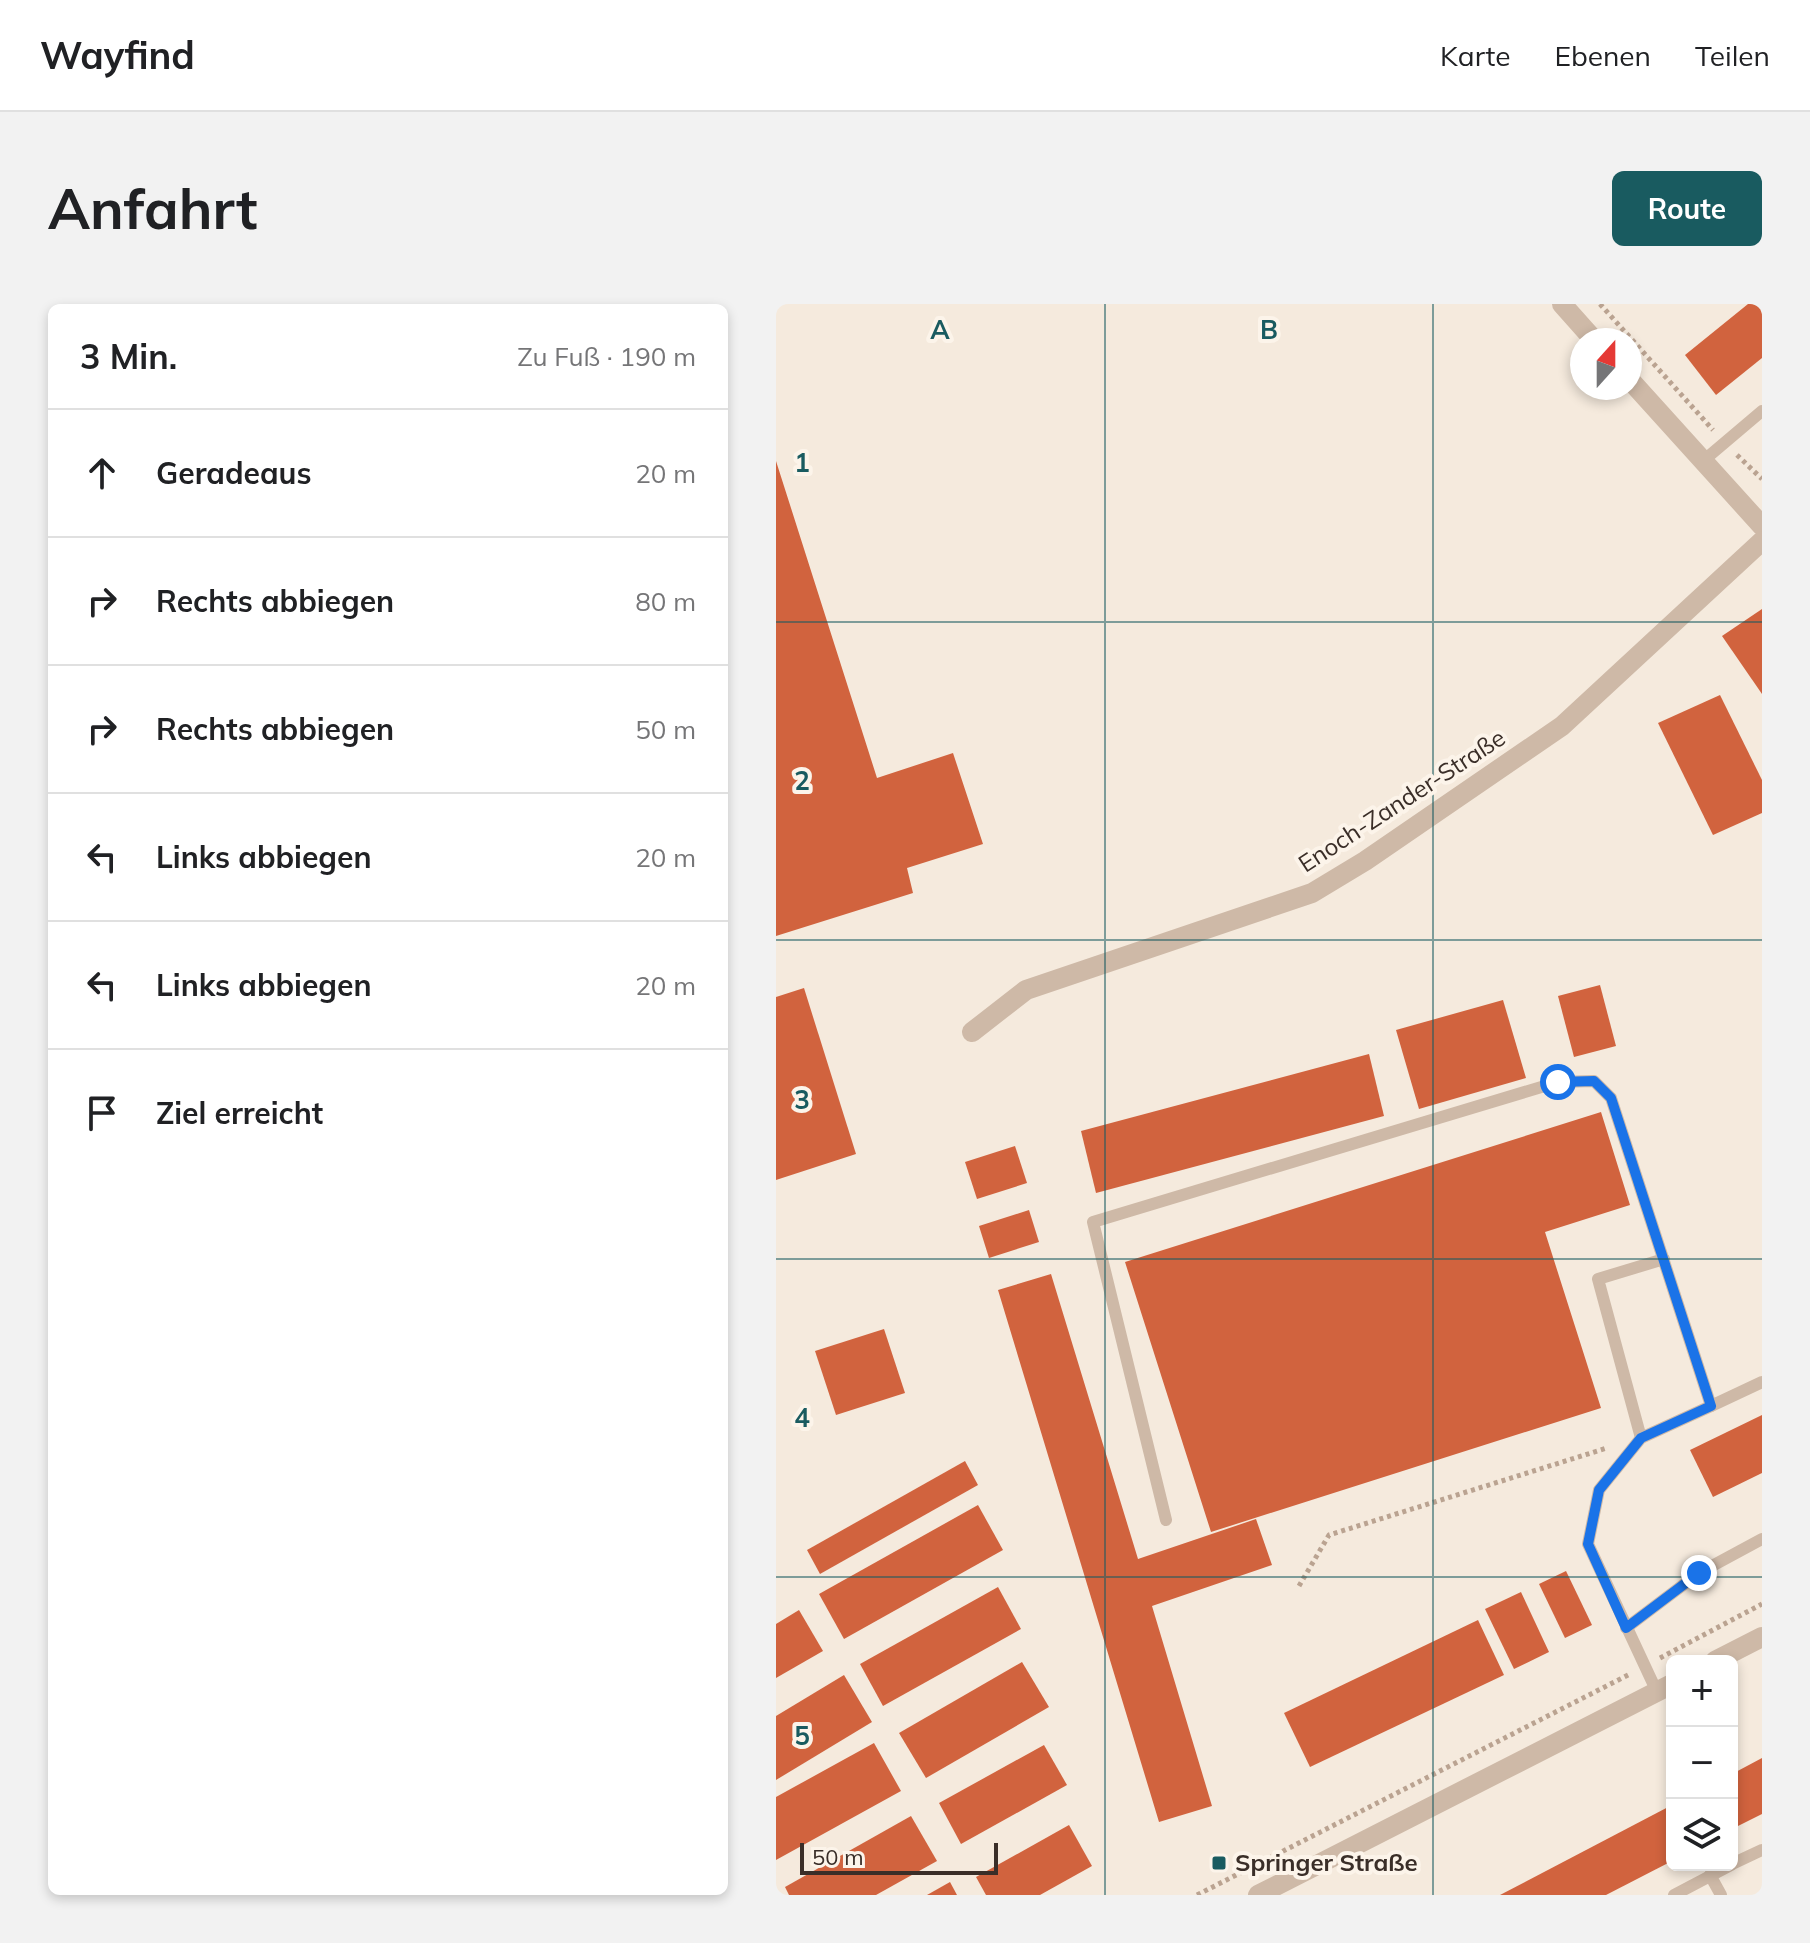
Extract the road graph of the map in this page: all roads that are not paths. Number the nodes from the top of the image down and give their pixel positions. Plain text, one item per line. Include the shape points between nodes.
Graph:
1 (1562, 304) edge
2 (1583, 328) edge
3 (1642, 393) edge
4 (1762, 411) edge
5 (1703, 461) junction
6 (1762, 526) edge
7 (1762, 541) edge
8 (972, 1032) dead end
9 (1664, 1259) junction
10 (1762, 1382) edge
11 (1711, 1406) junction
12 (1641, 1438) junction
13 (1166, 1520) dead end
14 (1762, 1539) edge
15 (1626, 1628) junction
16 (1762, 1637) edge
17 (1727, 1655) edge
18 (1664, 1688) edge
19 (1762, 1850) edge
20 (1738, 1862) edge
21 (1719, 1871) edge
22 (1710, 1875) junction
23 (1258, 1895) edge
24 (1674, 1895) edge
25 (1721, 1895) edge

1 - 2 street
3 - 5 street
4 - 5 lane
5 - 6 street
7 - 8 street, Enoch-Zander-Straße via 1562,726 1365,861 1312,893 1026,990
9 - 11 lane
9 - 12 lane via 1598,1279
9 - 13 lane via 1611,1098 1594,1081 1558,1082 1093,1222
10 - 11 lane
11 - 12 lane
12 - 15 lane via 1599,1490 1588,1544
14 - 15 lane via 1699,1573
15 - 18 lane via 1645,1667
16 - 17 street
18 - 23 street
19 - 20 lane
21 - 22 lane
22 - 24 lane
22 - 25 lane

